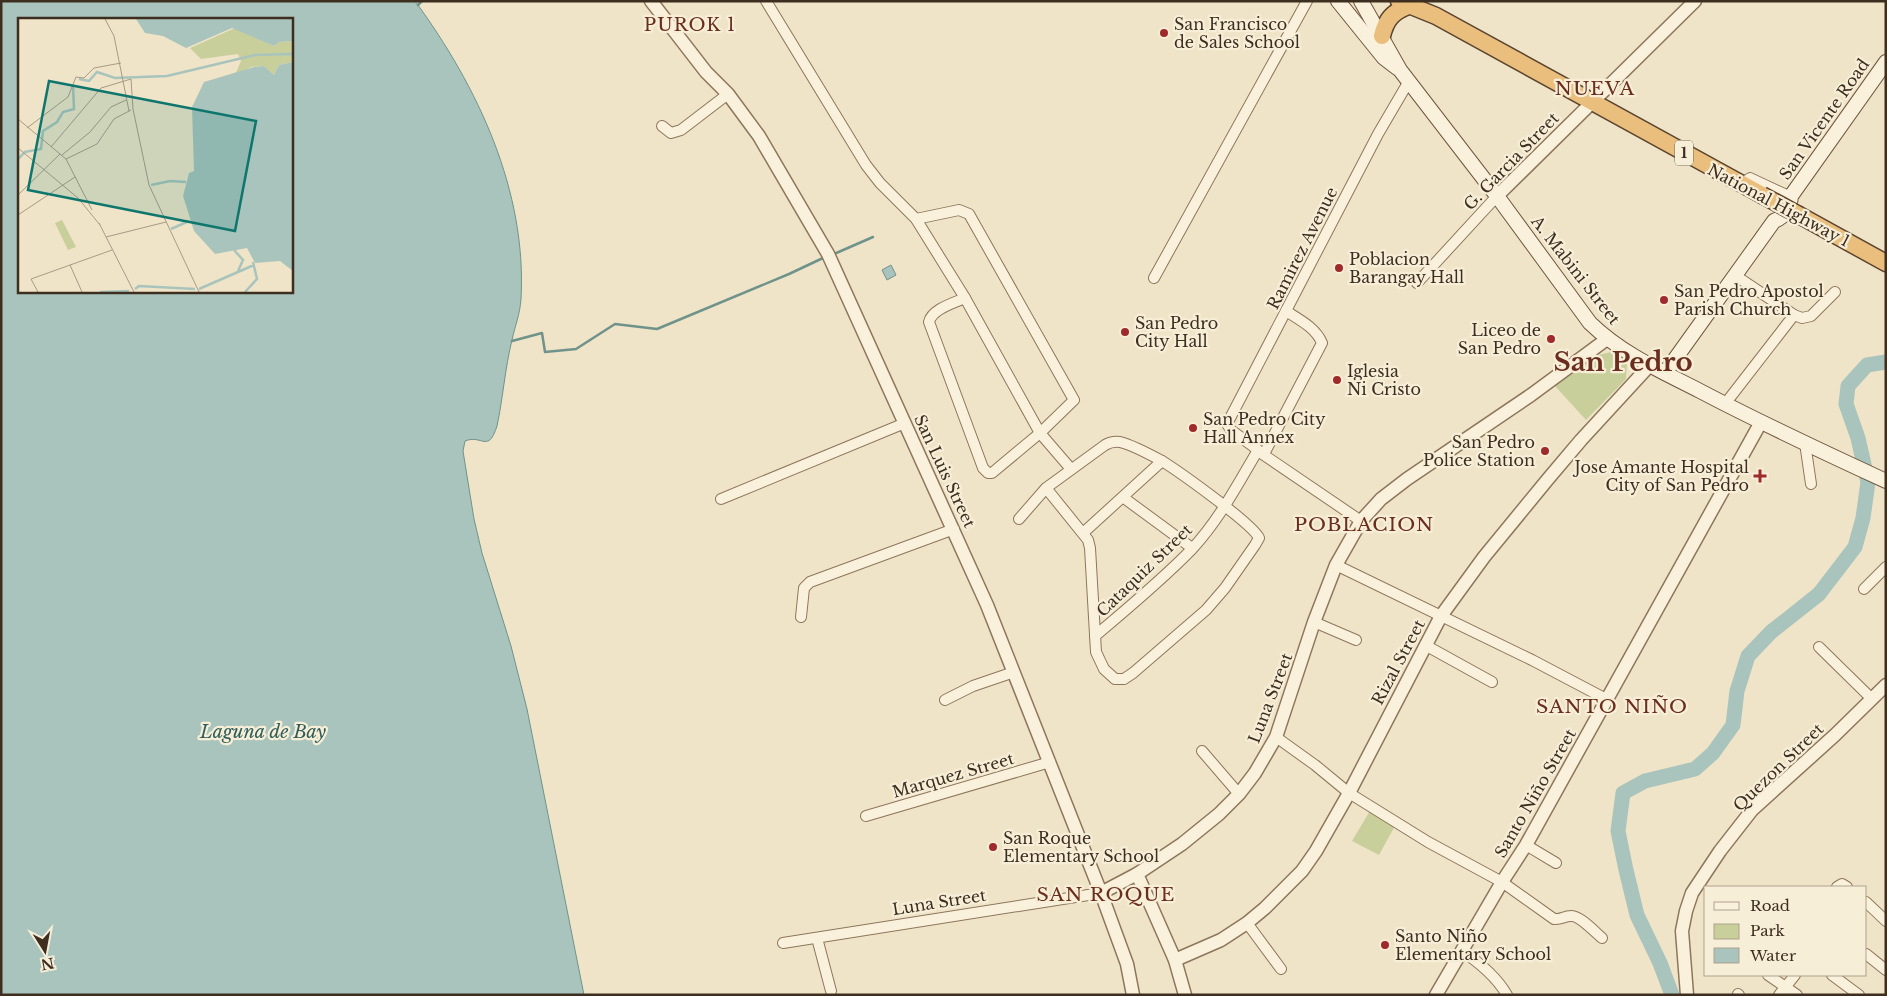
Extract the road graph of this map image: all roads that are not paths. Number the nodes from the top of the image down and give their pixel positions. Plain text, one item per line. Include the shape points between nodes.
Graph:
1 (651, 1) edge
2 (766, 1) edge
3 (1308, 1) edge
4 (1338, 1) edge
5 (1361, 1) edge
6 (1693, 2) edge
7 (1409, 3) edge
8 (1382, 36) junction
9 (1886, 62) edge
10 (1400, 70) junction
11 (1408, 81) junction
12 (728, 94) junction
13 (1592, 102) junction
14 (662, 126) dead end
15 (1740, 183) junction
16 (1497, 196) junction
17 (1791, 196) junction
18 (916, 220) junction
19 (1886, 263) edge
20 (1736, 276) junction
21 (1154, 278) dead end
22 (1417, 283) dead end
23 (1835, 292) dead end
24 (965, 298) junction
25 (1286, 311) junction
26 (1794, 315) junction
27 (1607, 339) junction
28 (1650, 366) junction
29 (1665, 373) junction
30 (1725, 404) junction
31 (1761, 422) junction
32 (905, 423) junction
33 (1040, 433) junction
34 (1805, 443) junction
35 (1261, 452) junction
36 (1162, 461) junction
37 (1071, 469) junction
38 (1886, 481) edge
39 (1811, 484) dead end
40 (1046, 488) junction
41 (1124, 498) junction
42 (721, 499) dead end
43 (1225, 506) junction
44 (1019, 519) dead end
45 (1361, 521) junction
46 (954, 529) junction
47 (1083, 533) junction
48 (1192, 548) junction
49 (1336, 565) junction
50 (1886, 567) edge
51 (1864, 588) dead end
52 (1441, 616) junction
53 (801, 617) dead end
54 (1314, 622) junction
55 (1095, 636) junction
56 (1356, 640) dead end
57 (1425, 645) junction
58 (1819, 647) dead end
59 (1014, 672) junction
60 (1492, 682) dead end
61 (1886, 685) edge
62 (1872, 699) junction
63 (944, 700) dead end
64 (1608, 700) junction
65 (1276, 737) junction
66 (1202, 751) dead end
67 (1050, 762) junction
68 (1349, 793) junction
69 (1239, 794) junction
70 (866, 816) dead end
71 (1526, 845) junction
72 (1556, 863) dead end
73 (1137, 874) junction
74 (1502, 882) junction
75 (1101, 893) junction
76 (1867, 903) edge
77 (1886, 921) edge
78 (1247, 922) junction
79 (817, 938) junction
80 (1602, 938) dead end
81 (783, 943) dead end
82 (1462, 951) junction
83 (1867, 955) edge
84 (1175, 960) junction
85 (1281, 969) dead end
86 (1886, 970) edge
87 (1769, 976) edge
88 (1794, 976) edge
89 (1833, 976) edge
90 (831, 991) dead end
91 (1783, 991) edge
92 (1133, 995) edge
93 (1185, 995) edge
94 (1436, 995) edge
95 (1507, 995) edge
96 (1687, 995) edge
97 (1797, 995) edge
98 (1859, 995) edge

1 - 12 street, San Luis Street via 706,72
2 - 18 street via 866,166
3 - 21 street
4 - 10 main road, A. Mabini Street via 1384,58
5 - 8 main road, A. Mabini Street
6 - 13 street, G. Garcia Street
7 - 8 highway via 1390,17
7 - 13 highway, National Highway 1 / 1
8 - 10 main road, A. Mabini Street
9 - 17 main road, San Vicente Road
10 - 11 main road, A. Mabini Street
11 - 16 main road, A. Mabini Street
11 - 25 street, Ramirez Avenue
12 - 14 street via 681,130 671,133
12 - 32 street, San Luis Street via 759,136 828,254
13 - 15 highway, National Highway 1 / 1
13 - 16 street, G. Garcia Street
15 - 17 street via 1750,177
15 - 19 highway, National Highway 1 / 1, bridge
16 - 22 street, G. Garcia Street
16 - 27 main road, A. Mabini Street via 1590,323
17 - 20 main road, San Vicente Road via 1782,218 1774,221
18 - 24 street
18 - 33 street via 959,210 972,217 1074,400
20 - 26 street
20 - 29 main road, San Vicente Road
23 - 26 street via 1811,316 1802,318
24 - 33 street
24 - 33 street via 935,313 929,322 982,468 988,473 995,472
25 - 35 street, Ramirez Avenue via 1227,424 1230,430
25 - 35 street, Cataquiz Street via 1319,336 1322,343
26 - 30 street
27 - 28 main road, A. Mabini Street
27 - 45 street, Luna Street via 1531,395 1406,478
28 - 29 main road, A. Mabini Street
28 - 52 street, Rizal Street via 1542,486
29 - 30 main road, A. Mabini Street
30 - 31 main road, A. Mabini Street
31 - 34 main road, A. Mabini Street
31 - 64 street, Santo Niño Street
32 - 42 street
32 - 46 street, San Luis Street
33 - 37 street
34 - 38 main road, A. Mabini Street
34 - 39 street
35 - 43 street, Cataquiz Street
35 - 45 street
36 - 37 street via 1114,441
36 - 41 street
36 - 43 street
37 - 40 street
40 - 44 street
40 - 47 street
41 - 47 street
41 - 48 street
43 - 48 street, Cataquiz Street
43 - 55 street via 1259,538 1206,610 1124,679 1115,679 1104,669 1096,652
45 - 49 street, Luna Street
46 - 53 street via 810,582 804,588
46 - 59 street, San Luis Street
47 - 55 street via 1090,548
48 - 55 street, Cataquiz Street
49 - 52 street
49 - 54 street, Luna Street
50 - 51 street
52 - 57 street, Rizal Street
52 - 64 street
54 - 56 street
54 - 65 street, Luna Street
57 - 60 street
57 - 68 street, Rizal Street
58 - 62 street
59 - 63 street
59 - 67 street, San Luis Street
61 - 62 street, Quezon Street
62 - 96 street, Quezon Street via 1752,810 1692,893 1682,931
64 - 71 street, Santo Niño Street
65 - 68 street
65 - 69 street, Luna Street via 1256,773
66 - 69 street
67 - 70 street, Marquez Street
67 - 75 street, San Luis Street
68 - 74 street via 1428,842
68 - 78 street, Rizal Street via 1302,871
69 - 73 street, Luna Street via 1182,844
71 - 72 street
71 - 74 street, Santo Niño Street
73 - 75 street, Luna Street
73 - 84 street
74 - 80 street via 1554,919 1577,917
74 - 82 street, Santo Niño Street
75 - 79 street, Luna Street
75 - 92 street, San Luis Street via 1127,964
76 - 77 street
78 - 84 street, Rizal Street via 1221,940
78 - 85 street
79 - 81 street, Luna Street
79 - 90 street
82 - 94 street, Santo Niño Street
82 - 95 street via 1492,974
83 - 86 street
84 - 93 street
87 - 91 street
88 - 91 street
89 - 98 street
91 - 97 street

